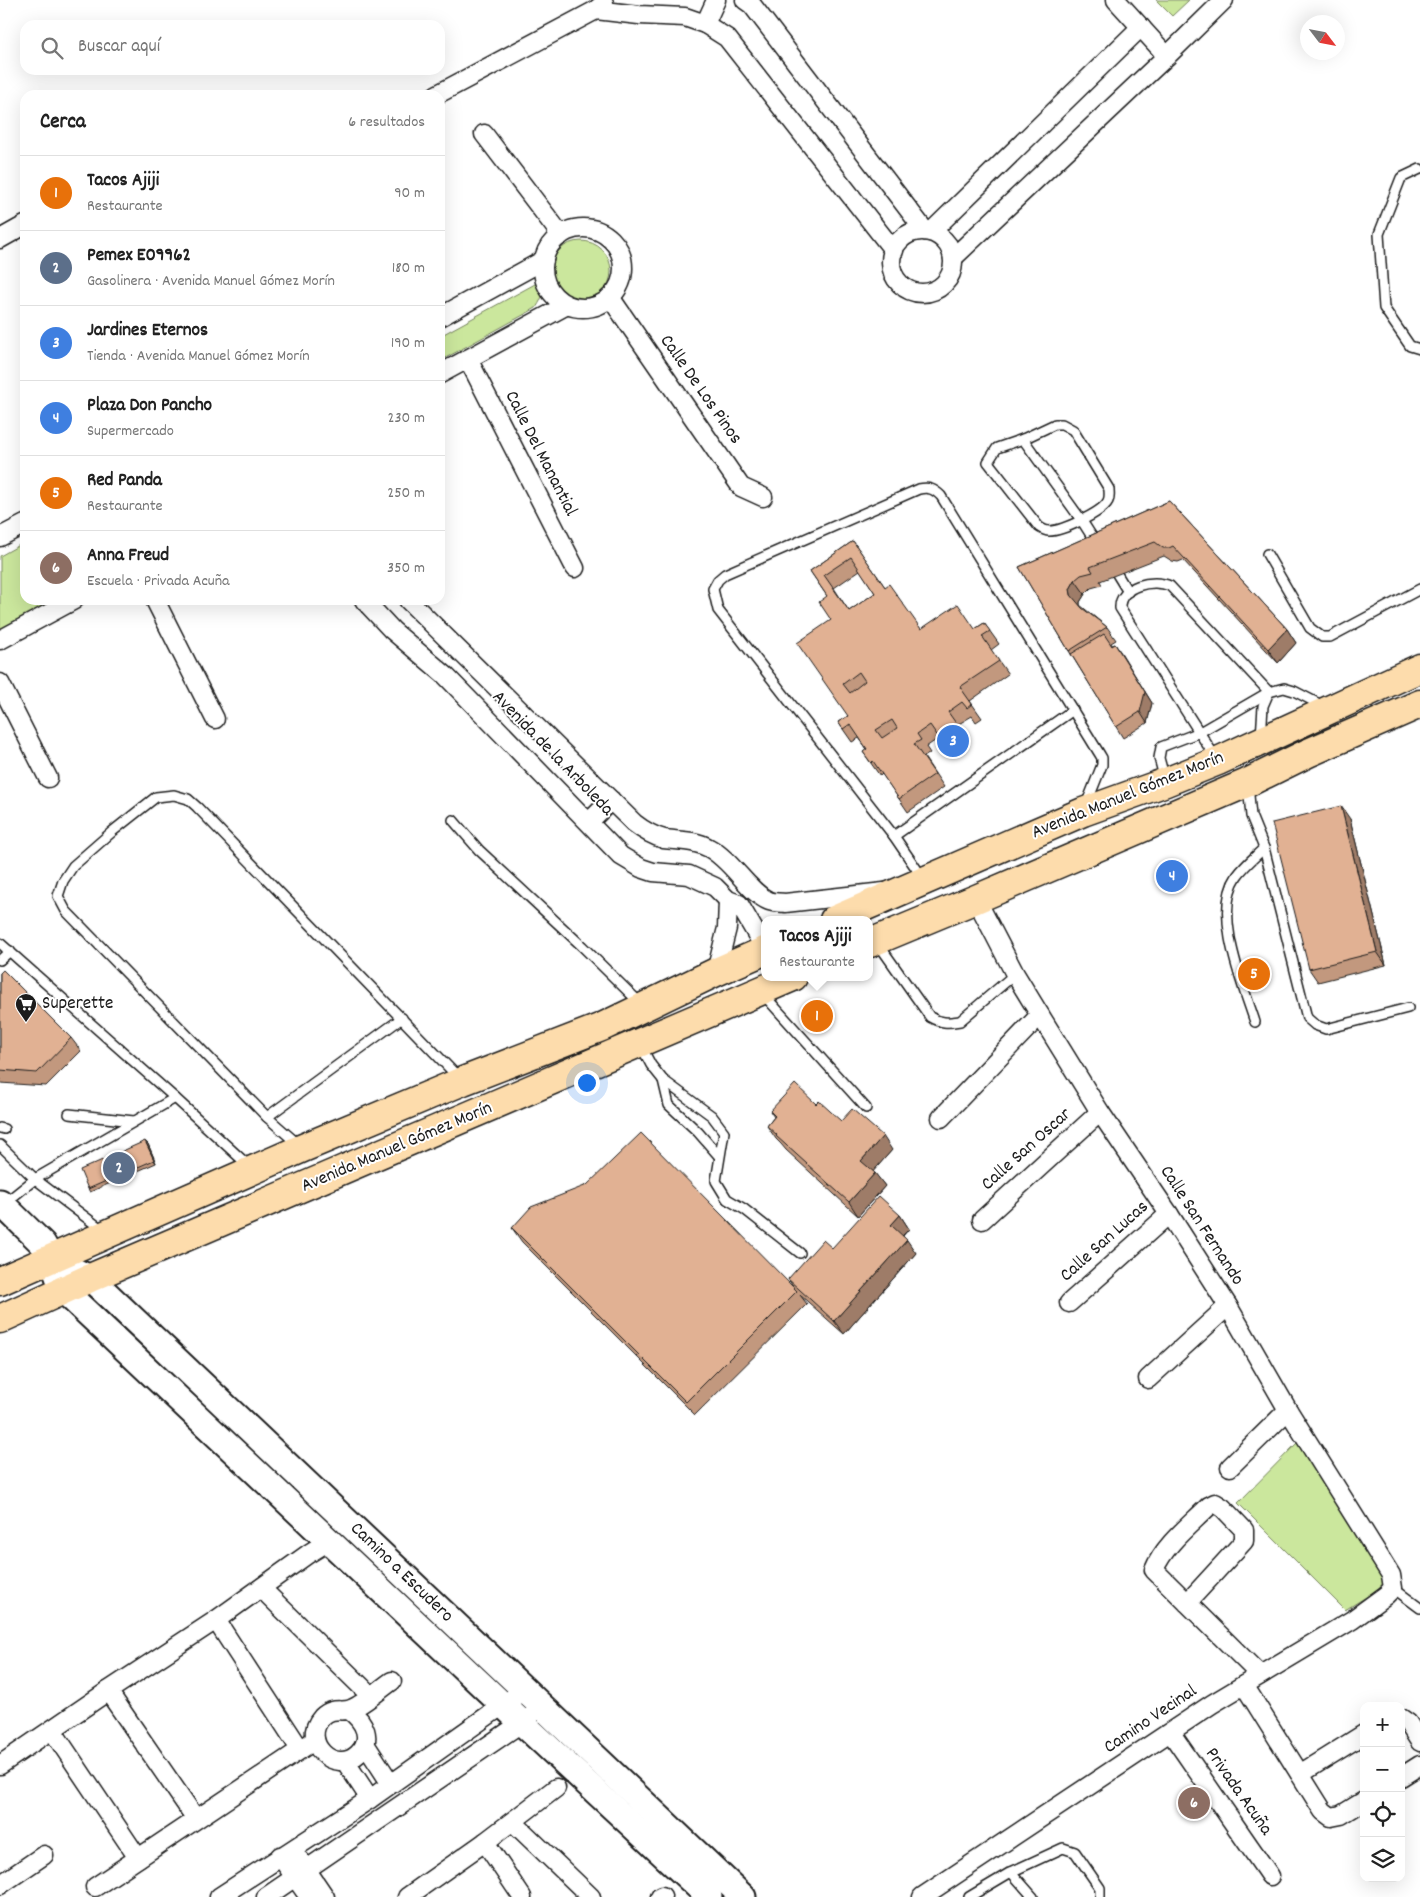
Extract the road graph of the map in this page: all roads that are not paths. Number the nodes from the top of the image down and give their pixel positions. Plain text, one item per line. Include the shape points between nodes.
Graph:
1 (716, 0) edge
2 (745, 0) edge
3 (1116, 0) edge
4 (1224, 0) edge
5 (602, 5) edge
6 (705, 24) junction
7 (1141, 26) junction
8 (1167, 56) junction
9 (445, 90) edge
10 (484, 134) dead end
11 (1420, 168) edge
12 (20, 229) edge
13 (928, 232) junction
14 (561, 235) junction
15 (0, 239) edge
16 (894, 251) junction
17 (953, 258) junction
18 (544, 260) junction
19 (610, 298) junction
20 (567, 305) junction
21 (445, 314) edge
22 (1420, 349) edge
23 (468, 359) junction
24 (445, 371) edge
25 (1023, 439) junction
26 (763, 496) dead end
27 (1082, 521) junction
28 (20, 527) edge
29 (0, 537) edge
30 (1100, 549) edge
31 (1268, 554) dead end
32 (574, 568) dead end
33 (1117, 574) edge
34 (1420, 588) edge
35 (1128, 592) junction
36 (65, 605) edge
37 (158, 605) edge
38 (369, 605) edge
39 (413, 605) edge
40 (446, 639) junction
41 (0, 640) edge
42 (424, 658) junction
43 (1420, 668) edge
44 (0, 683) edge
45 (1269, 692) junction
46 (1420, 704) edge
47 (1330, 709) junction
48 (1073, 710) junction
49 (215, 719) dead end
50 (1200, 732) junction
51 (1261, 740) junction
52 (1218, 761) junction
53 (48, 778) dead end
54 (1166, 782) junction
55 (1247, 783) junction
56 (611, 800) junction
57 (1083, 812) junction
58 (453, 820) dead end
59 (589, 822) junction
60 (894, 836) junction
61 (1264, 848) junction
62 (924, 881) junction
63 (899, 891) junction
64 (976, 900) junction
65 (733, 902) junction
66 (771, 902) junction
67 (843, 916) edge
68 (873, 941) edge
69 (873, 942) edge
70 (0, 943) edge
71 (761, 944) edge
72 (761, 950) edge
73 (10, 951) junction
74 (0, 960) edge
75 (716, 972) junction
76 (1015, 974) junction
77 (782, 981) edge
78 (761, 992) junction
79 (644, 1007) junction
80 (1408, 1008) dead end
81 (1040, 1015) junction
82 (402, 1018) junction
83 (1255, 1022) dead end
84 (640, 1043) junction
85 (663, 1080) junction
86 (463, 1082) junction
87 (175, 1098) junction
88 (866, 1108) dead end
89 (1100, 1112) junction
90 (69, 1114) dead end
91 (267, 1116) junction
92 (941, 1118) dead end
93 (134, 1121) junction
94 (0, 1145) edge
95 (303, 1148) junction
96 (719, 1156) junction
97 (254, 1171) junction
98 (34, 1179) junction
99 (1, 1204) edge
100 (1169, 1214) junction
101 (982, 1220) dead end
102 (109, 1235) junction
103 (800, 1253) dead end
104 (52, 1260) junction
105 (90, 1278) junction
106 (0, 1282) edge
107 (63, 1290) junction
108 (1069, 1302) dead end
109 (1228, 1306) junction
110 (0, 1319) edge
111 (1148, 1379) dead end
112 (1288, 1410) junction
113 (1230, 1467) dead end
114 (329, 1541) junction
115 (1392, 1582) junction
116 (261, 1588) junction
117 (1187, 1603) junction
118 (1420, 1608) edge
119 (216, 1620) junction
120 (1260, 1675) junction
121 (392, 1681) dead end
122 (1244, 1685) junction
123 (108, 1690) junction
124 (371, 1696) junction
125 (533, 1699) junction
126 (504, 1706) junction
127 (349, 1710) junction
128 (1405, 1721) edge
129 (523, 1724) junction
130 (52, 1730) junction
131 (1171, 1732) junction
132 (1360, 1736) edge
133 (1420, 1742) edge
134 (365, 1744) junction
135 (308, 1745) junction
136 (345, 1761) junction
137 (0, 1765) edge
138 (1420, 1766) edge
139 (1300, 1774) junction
140 (1405, 1775) edge
141 (556, 1788) dead end
142 (380, 1792) junction
143 (1360, 1803) edge
144 (392, 1812) junction
145 (196, 1819) junction
146 (512, 1822) junction
147 (485, 1842) junction
148 (286, 1853) junction
149 (44, 1855) dead end
150 (138, 1858) junction
151 (1011, 1872) junction
152 (301, 1873) junction
153 (1270, 1876) dead end
154 (1, 1883) edge
155 (95, 1887) dead end
156 (219, 1897) edge
157 (266, 1897) edge
158 (309, 1897) edge
159 (325, 1897) edge
160 (406, 1897) edge
161 (522, 1897) edge
162 (591, 1897) edge
163 (709, 1897) edge
164 (743, 1897) edge
165 (922, 1897) edge
166 (969, 1897) edge
167 (1033, 1897) edge
168 (1100, 1897) edge

1 - 6 street
2 - 13 street
3 - 7 street
4 - 8 street
5 - 6 street via 639,15 685,17
5 - 9 street
6 - 16 street via 727,38
7 - 8 street
7 - 13 street
8 - 17 street
10 - 14 street
11 - 22 lane via 1401,178 1379,234 1384,308 1410,346
12 - 15 street
13 - 16 street via 906,236
13 - 17 street via 946,242
14 - 18 street via 550,246
14 - 19 street via 570,230 590,229 614,244 619,252 622,272
16 - 17 street via 895,276 905,288 914,292 934,291 943,286 950,278
18 - 20 street via 543,271 550,291
18 - 21 street
19 - 20 street via 596,306
19 - 26 street, Calle De Los Pinos via 742,487
20 - 23 street
23 - 24 street
23 - 32 street, Calle Del Manantial
25 - 27 lane
25 - 27 lane via 1055,424 1073,430 1110,495 1104,506
25 - 27 lane via 997,448 988,462 1038,527 1051,531
27 - 30 lane
28 - 29 street
31 - 34 lane via 1310,628 1322,637 1330,637
33 - 35 lane
35 - 45 lane via 1141,584 1170,586
35 - 50 lane via 1123,596 1120,608
36 - 41 street
37 - 49 street
38 - 42 street, Avenida de la Arboleda
39 - 40 street, Avenida de la Arboleda
40 - 42 street
40 - 56 street, Avenida de la Arboleda
42 - 59 street, Avenida de la Arboleda via 445,675
43 - 47 main road, Avenida Manuel Gómez Morín
44 - 53 street
45 - 47 lane via 1284,688
45 - 50 lane
45 - 51 lane via 1263,706
46 - 55 main road, Avenida Manuel Gómez Morín
47 - 51 main road, Avenida Manuel Gómez Morín
48 - 57 lane via 1102,758
48 - 60 lane
48 - 60 lane via 935,490 919,489 725,574 713,589 718,610
50 - 52 lane
50 - 54 lane via 1161,747 1160,758
51 - 52 main road, Avenida Manuel Gómez Morín
52 - 54 main road, Avenida Manuel Gómez Morín
54 - 57 main road, Avenida Manuel Gómez Morín
55 - 61 lane via 1251,816
55 - 64 main road, Avenida Manuel Gómez Morín
56 - 59 street
56 - 66 street, Avenida de la Arboleda via 645,831 708,847 727,860 760,896
57 - 62 main road, Avenida Manuel Gómez Morín
58 - 79 lane via 479,850
59 - 65 street, Avenida de la Arboleda via 621,856 641,868 704,880
60 - 62 lane
61 - 80 lane via 1307,1018 1315,1026 1326,1029
61 - 83 lane via 1237,876 1227,899 1232,952
62 - 63 main road, Avenida Manuel Gómez Morín
63 - 66 street
63 - 67 main road, Avenida Manuel Gómez Morín
64 - 68 main road, Avenida Manuel Gómez Morín
64 - 76 street, Calle San Fernando
65 - 66 street
65 - 71 street, Avenida de la Arboleda
65 - 75 street
69 - 76 lane via 930,1017 939,1022 960,1020
70 - 73 lane
72 - 75 main road, Avenida Manuel Gómez Morín
73 - 74 lane
73 - 87 lane
75 - 79 main road, Avenida Manuel Gómez Morín
76 - 81 street, Calle San Fernando
77 - 78 main road, Avenida Manuel Gómez Morín
78 - 84 main road, Avenida Manuel Gómez Morín
78 - 88 lane
79 - 86 main road, Avenida Manuel Gómez Morín
81 - 89 street, Calle San Fernando
81 - 92 street
82 - 86 lane
82 - 91 lane
82 - 91 lane via 197,807 188,799 174,795 156,797 72,866 58,896 66,911
84 - 85 lane
84 - 105 main road, Avenida Manuel Gómez Morín
85 - 96 lane via 670,1105
85 - 96 lane via 712,1116 724,1132
86 - 95 main road, Avenida Manuel Gómez Morín
87 - 93 lane
87 - 97 lane
89 - 100 street, Calle San Fernando
89 - 101 street, Calle San Oscar
90 - 93 lane
91 - 95 lane
93 - 98 lane
94 - 98 lane
95 - 97 main road, Avenida Manuel Gómez Morín
96 - 103 lane via 716,1181 727,1199
97 - 102 main road, Avenida Manuel Gómez Morín
98 - 99 lane
98 - 102 lane
99 - 104 street, Camino a Escudero via 43,1244
100 - 108 street, Calle San Lucas
100 - 109 street, Calle San Fernando
102 - 104 main road, Avenida Manuel Gómez Morín
104 - 105 street, Camino a Escudero
104 - 106 main road, Avenida Manuel Gómez Morín
104 - 107 street, Camino a Escudero
105 - 107 main road, Avenida Manuel Gómez Morín
105 - 125 street, Camino a Escudero
107 - 110 main road, Avenida Manuel Gómez Morín
107 - 114 street, Camino a Escudero
109 - 111 street
109 - 112 street, Calle San Fernando
112 - 113 street
112 - 115 street, Calle San Fernando
114 - 116 street
114 - 126 street, Camino a Escudero
115 - 118 lane
115 - 120 street, Camino Vecinal via 1386,1595 1352,1620
116 - 119 street
116 - 124 street
117 - 117 street via 1154,1570 1169,1546 1209,1506 1215,1504 1244,1530 1244,1541
117 - 120 street
119 - 123 street
119 - 135 street
120 - 122 street, Camino Vecinal
121 - 124 street
122 - 131 street, Camino Vecinal
122 - 139 street
123 - 130 street
123 - 145 street
124 - 127 street
125 - 126 street
125 - 129 street
125 - 164 street, Camino a Escudero
126 - 129 street, Camino a Escudero
126 - 142 street
127 - 134 street via 360,1718 366,1730
127 - 135 street via 336,1709 324,1715
128 - 133 street
129 - 144 street
129 - 163 street, Camino a Escudero
130 - 137 street
130 - 150 street
131 - 153 street, Privada Acuña
131 - 165 street, Camino Vecinal
132 - 139 street
134 - 136 street via 357,1755
134 - 142 street
135 - 136 street via 332,1760
135 - 145 street
136 - 142 street
138 - 140 street
139 - 143 street via 1323,1811 1331,1817
141 - 146 street
142 - 144 street
142 - 148 street
144 - 152 street
145 - 150 street
146 - 147 street
146 - 162 street
147 - 160 street
147 - 161 street
148 - 152 street
148 - 156 street
149 - 154 street
150 - 155 street
151 - 166 lane
151 - 167 lane
151 - 168 lane via 1066,1848 1075,1852 1100,1888
152 - 157 street
152 - 158 street
152 - 159 street

